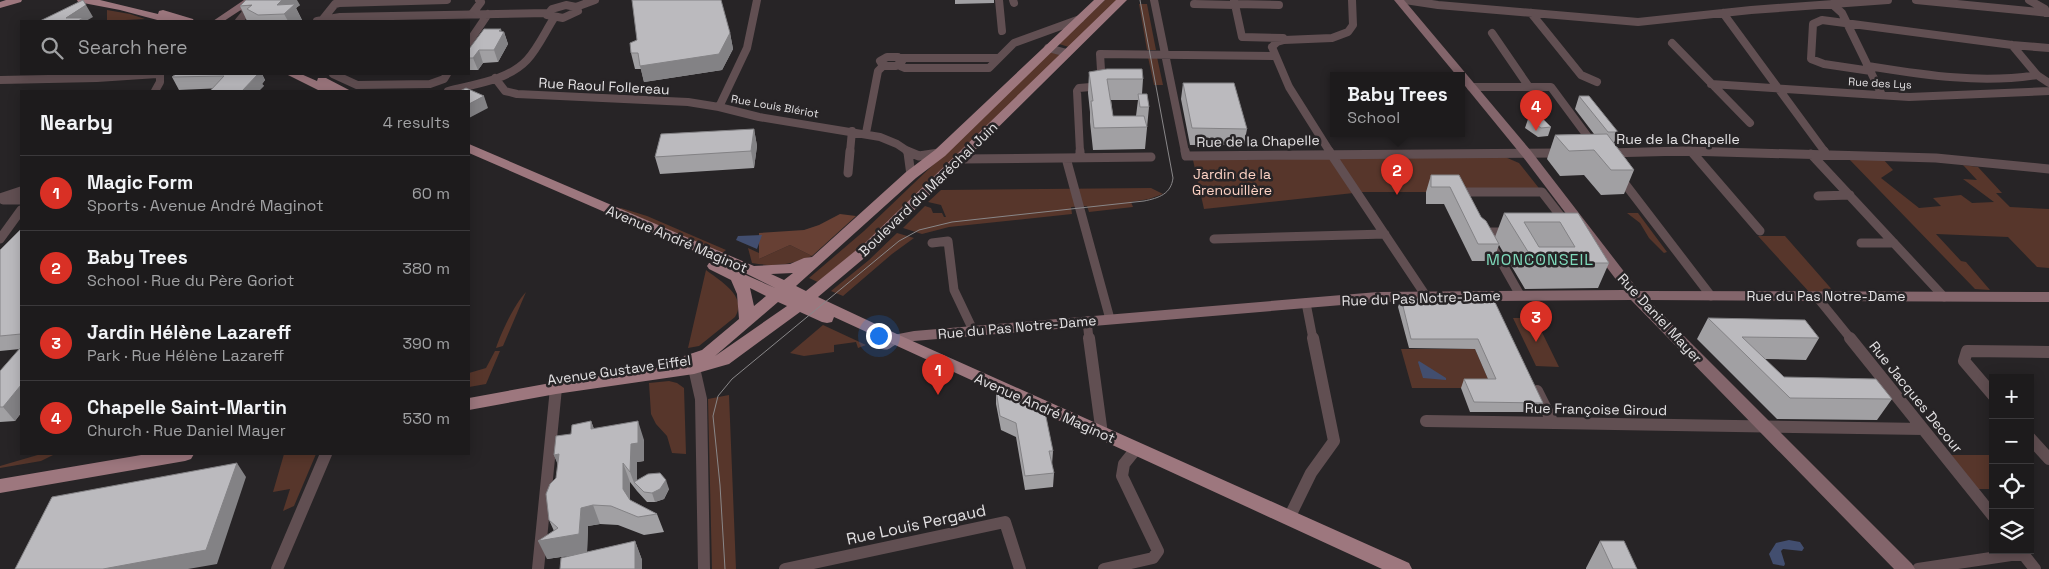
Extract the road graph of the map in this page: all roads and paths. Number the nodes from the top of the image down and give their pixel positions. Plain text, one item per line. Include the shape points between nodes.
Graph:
1 (17, 0) edge
2 (82, 0) edge
3 (108, 0) edge
4 (251, 0) edge
5 (448, 0) edge
6 (480, 0) edge
7 (595, 0) edge
8 (757, 0) edge
9 (999, 0) edge
10 (1100, 0) edge
11 (1122, 0) edge
12 (1352, 0) edge
13 (1399, 0) edge
14 (1405, 0) edge
15 (1888, 0) edge
16 (1916, 0) edge
17 (2029, 0) edge
18 (1153, 1) edge
19 (559, 3) edge
20 (1235, 3) edge
21 (1194, 4) dead end
22 (1832, 4) junction
23 (0, 5) edge
24 (1279, 5) dead end
25 (240, 7) junction
26 (576, 7) junction
27 (1723, 13) junction
28 (2048, 13) edge
29 (472, 14) junction
30 (1531, 14) junction
31 (487, 15) junction
32 (550, 15) junction
33 (339, 19) edge
34 (1080, 19) junction
35 (168, 20) edge
36 (185, 20) edge
37 (220, 20) edge
38 (240, 20) edge
39 (320, 20) edge
40 (1847, 23) junction
41 (1002, 31) dead end
42 (1492, 33) dead end
43 (1253, 37) junction
44 (1296, 39) junction
45 (470, 40) edge
46 (1672, 43) dead end
47 (2012, 45) junction
48 (1272, 47) junction
49 (1048, 48) junction
50 (2049, 48) edge
51 (1067, 53) junction
52 (1164, 53) junction
53 (1274, 56) junction
54 (1869, 69) junction
55 (1459, 72) edge
56 (143, 75) edge
57 (158, 75) edge
58 (294, 75) edge
59 (310, 75) edge
60 (335, 75) edge
61 (446, 75) edge
62 (2038, 76) junction
63 (495, 78) junction
64 (2016, 78) junction
65 (0, 80) edge
66 (1465, 80) edge
67 (1597, 82) dead end
68 (2049, 83) edge
69 (1711, 84) junction
70 (1471, 87) junction
71 (1529, 87) junction
72 (1778, 88) junction
73 (156, 90) edge
74 (327, 90) edge
75 (343, 90) edge
76 (452, 90) edge
77 (2036, 91) junction
78 (2049, 91) edge
79 (1882, 95) junction
80 (719, 107) junction
81 (1750, 123) dead end
82 (852, 131) junction
83 (866, 133) junction
84 (470, 148) edge
85 (1691, 151) junction
86 (908, 153) junction
87 (940, 153) junction
88 (1568, 153) edge
89 (470, 154) edge
90 (1330, 154) junction
91 (1527, 154) junction
92 (1811, 154) junction
93 (1826, 154) junction
94 (1151, 157) dead end
95 (961, 158) junction
96 (1066, 158) junction
97 (1080, 158) junction
98 (1603, 158) junction
99 (2049, 169) edge
100 (848, 173) dead end
101 (911, 175) junction
102 (20, 192) edge
103 (1465, 195) junction
104 (1850, 195) junction
105 (1818, 196) dead end
106 (0, 198) edge
107 (1477, 198) dead end
108 (20, 200) edge
109 (20, 211) edge
110 (853, 229) junction
111 (1760, 231) dead end
112 (1484, 232) junction
113 (1385, 234) junction
114 (0, 239) edge
115 (1214, 239) dead end
116 (1861, 242) dead end
117 (932, 243) dead end
118 (1894, 243) junction
119 (752, 271) junction
120 (737, 276) junction
121 (1491, 295) junction
122 (1520, 295) junction
123 (793, 296) junction
124 (1426, 296) junction
125 (1636, 296) junction
126 (1711, 296) junction
127 (1816, 296) junction
128 (1944, 297) junction
129 (2049, 297) edge
130 (1306, 303) junction
131 (1498, 309) edge
132 (1110, 319) junction
133 (747, 320) junction
134 (1087, 322) junction
135 (973, 330) junction
136 (890, 342) junction
137 (2049, 352) edge
138 (696, 363) junction
139 (1534, 384) edge
140 (556, 388) junction
141 (1989, 390) edge
142 (470, 394) edge
143 (470, 404) edge
144 (1426, 421) dead end
145 (1553, 423) junction
146 (1766, 428) junction
147 (1923, 429) junction
148 (1102, 434) junction
149 (2034, 442) edge
150 (1133, 452) junction
151 (132, 455) edge
152 (179, 455) edge
153 (326, 455) edge
154 (2049, 459) edge
155 (0, 477) edge
156 (0, 486) edge
157 (1989, 511) edge
158 (1288, 518) junction
159 (2016, 554) edge
160 (2023, 554) edge
161 (807, 567) edge
162 (277, 569) edge
163 (538, 569) edge
164 (704, 569) edge
165 (785, 569) edge
166 (1020, 569) edge
167 (1104, 569) edge
168 (1382, 569) edge
169 (1402, 569) edge
170 (1906, 569) edge
171 (1918, 569) edge
172 (2035, 569) edge

1 - 23 main road
2 - 35 main road
3 - 36 main road
4 - 25 street
5 - 39 street via 339,3
6 - 29 street
7 - 26 street
8 - 80 street, Rue Louis Blériot via 747,48
9 - 41 street
10 - 34 main road, Boulevard du Maréchal Juin
11 - 51 main road, Boulevard du Maréchal Juin
12 - 44 street via 1352,28 1349,32 1332,38
13 - 55 street, Rue Daniel Mayer
14 - 30 street
15 - 22 street
16 - 28 street
17 - 28 street
18 - 52 street
19 - 26 street
19 - 32 street
20 - 21 street
20 - 24 street
20 - 43 street via 1242,37
22 - 27 street
22 - 40 street via 1842,12
25 - 37 street
25 - 38 street via 249,9
26 - 32 street via 578,11 572,16
27 - 30 street via 1638,22
27 - 72 street
29 - 31 street
29 - 33 street
30 - 67 street via 1581,75
31 - 32 street
31 - 33 street
31 - 45 street
32 - 63 street via 527,60 518,68
33 - 39 street
34 - 49 main road, Boulevard du Maréchal Juin
34 - 83 street via 1014,42 989,68 905,68 891,56 884,58 880,61 883,66 878,70
40 - 47 street
40 - 54 street
40 - 54 street via 1815,22 1811,59 1824,64
42 - 71 street
43 - 44 street
43 - 48 street
44 - 48 street via 1277,42
46 - 69 street
47 - 50 street
47 - 62 street
48 - 53 street
49 - 51 street
49 - 87 main road, Boulevard du Maréchal Juin
51 - 95 main road, Boulevard du Maréchal Juin
52 - 53 street
52 - 90 street, Rue de la Chapelle via 1186,156
52 - 97 street via 1100,54 1102,86 1077,91
53 - 90 street
54 - 64 street via 1960,78
54 - 79 street
56 - 65 street
57 - 73 street via 160,82
58 - 74 main road
59 - 75 main road
60 - 61 street via 357,85 430,84
62 - 64 street
62 - 68 street
63 - 76 street
63 - 80 street, Rue Raoul Follereau via 505,91 517,94 688,102
64 - 77 street
66 - 70 street, Rue Daniel Mayer
69 - 72 street, Rue des Lys
69 - 81 street
70 - 71 street
70 - 91 street, Rue Daniel Mayer
71 - 98 street via 1551,87
72 - 79 street, Rue des Lys
72 - 93 street
77 - 78 street, Rue des Lys
77 - 79 street, Rue des Lys via 1908,97
80 - 82 street, Rue Louis Blériot
82 - 83 street, Rue Louis Blériot
82 - 100 street
83 - 86 street, Rue Louis Blériot via 897,142
84 - 119 main road, Avenue André Maginot
85 - 92 street, Rue de la Chapelle
85 - 98 street, Rue de la Chapelle
85 - 111 street
86 - 87 street via 921,157
86 - 101 street
87 - 101 main road, Boulevard du Maréchal Juin
88 - 91 street, Rue de la Chapelle
89 - 120 main road, Avenue André Maginot
90 - 91 street, Rue de la Chapelle
90 - 113 street
91 - 125 street, Rue Daniel Mayer
92 - 93 street, Rue de la Chapelle
92 - 104 street
93 - 99 street, Rue de la Chapelle via 1936,158
94 - 97 street
95 - 96 street
95 - 123 main road, Boulevard du Maréchal Juin via 870,246
96 - 97 street
96 - 132 street
98 - 126 street
101 - 110 main road, Boulevard du Maréchal Juin
102 - 106 street
103 - 107 street
103 - 112 street via 1460,192 1480,232
103 - 112 street via 1542,192 1573,232
104 - 105 street
104 - 118 street
106 - 108 street
109 - 114 street
110 - 119 main road, Boulevard du Maréchal Juin via 809,261 793,268
110 - 123 main road, Boulevard du Maréchal Juin
112 - 122 street
113 - 115 street
113 - 124 street
116 - 118 street
117 - 135 street via 948,241 954,290
118 - 128 street
119 - 123 main road, Avenue André Maginot
120 - 123 main road, Avenue André Maginot
120 - 133 main road, Avenue André Maginot via 745,294
121 - 122 street, Rue du Pas Notre-Dame
121 - 124 street, Rue du Pas Notre-Dame
121 - 131 street
122 - 125 street, Rue du Pas Notre-Dame
123 - 133 main road, Avenue Gustave Eiffel
123 - 136 main road, Avenue André Maginot
123 - 138 main road, Avenue Gustave Eiffel via 754,336 723,360 714,364
124 - 130 street, Rue du Pas Notre-Dame
125 - 126 street, Rue du Pas Notre-Dame
125 - 146 street, Rue Daniel Mayer
126 - 127 street, Rue du Pas Notre-Dame
127 - 128 street, Rue du Pas Notre-Dame
127 - 147 street, Rue Jacques Decour
128 - 129 street, Rue du Pas Notre-Dame
130 - 132 street, Rue du Pas Notre-Dame
130 - 158 street via 1334,441 1311,474
132 - 134 street, Rue du Pas Notre-Dame
133 - 138 main road, Avenue Gustave Eiffel
134 - 135 street, Rue du Pas Notre-Dame
134 - 148 street
135 - 136 street, Rue du Pas Notre-Dame
136 - 148 main road, Avenue André Maginot
136 - 150 main road, Avenue André Maginot
137 - 141 street via 1967,351 1964,361
138 - 140 main road, Avenue Gustave Eiffel
138 - 142 main road, Avenue Gustave Eiffel via 545,381
138 - 164 street via 702,399
139 - 145 street
140 - 143 main road, Avenue Gustave Eiffel
140 - 163 street
144 - 145 street, Rue Françoise Giroud
145 - 146 street, Rue Françoise Giroud
146 - 147 street, Rue Françoise Giroud
146 - 170 street, Rue Daniel Mayer
147 - 157 street, Rue Jacques Decour
148 - 150 main road, Avenue André Maginot
149 - 154 street
150 - 158 main road, Avenue André Maginot
150 - 167 street via 1120,472 1158,551 1153,558
150 - 168 main road, Avenue André Maginot
151 - 155 main road
152 - 156 main road
153 - 162 street
158 - 169 main road, Avenue André Maginot
159 - 171 street
160 - 172 street
161 - 165 street, Rue Louis Pergaud
161 - 166 street, Rue Louis Pergaud via 1005,522

